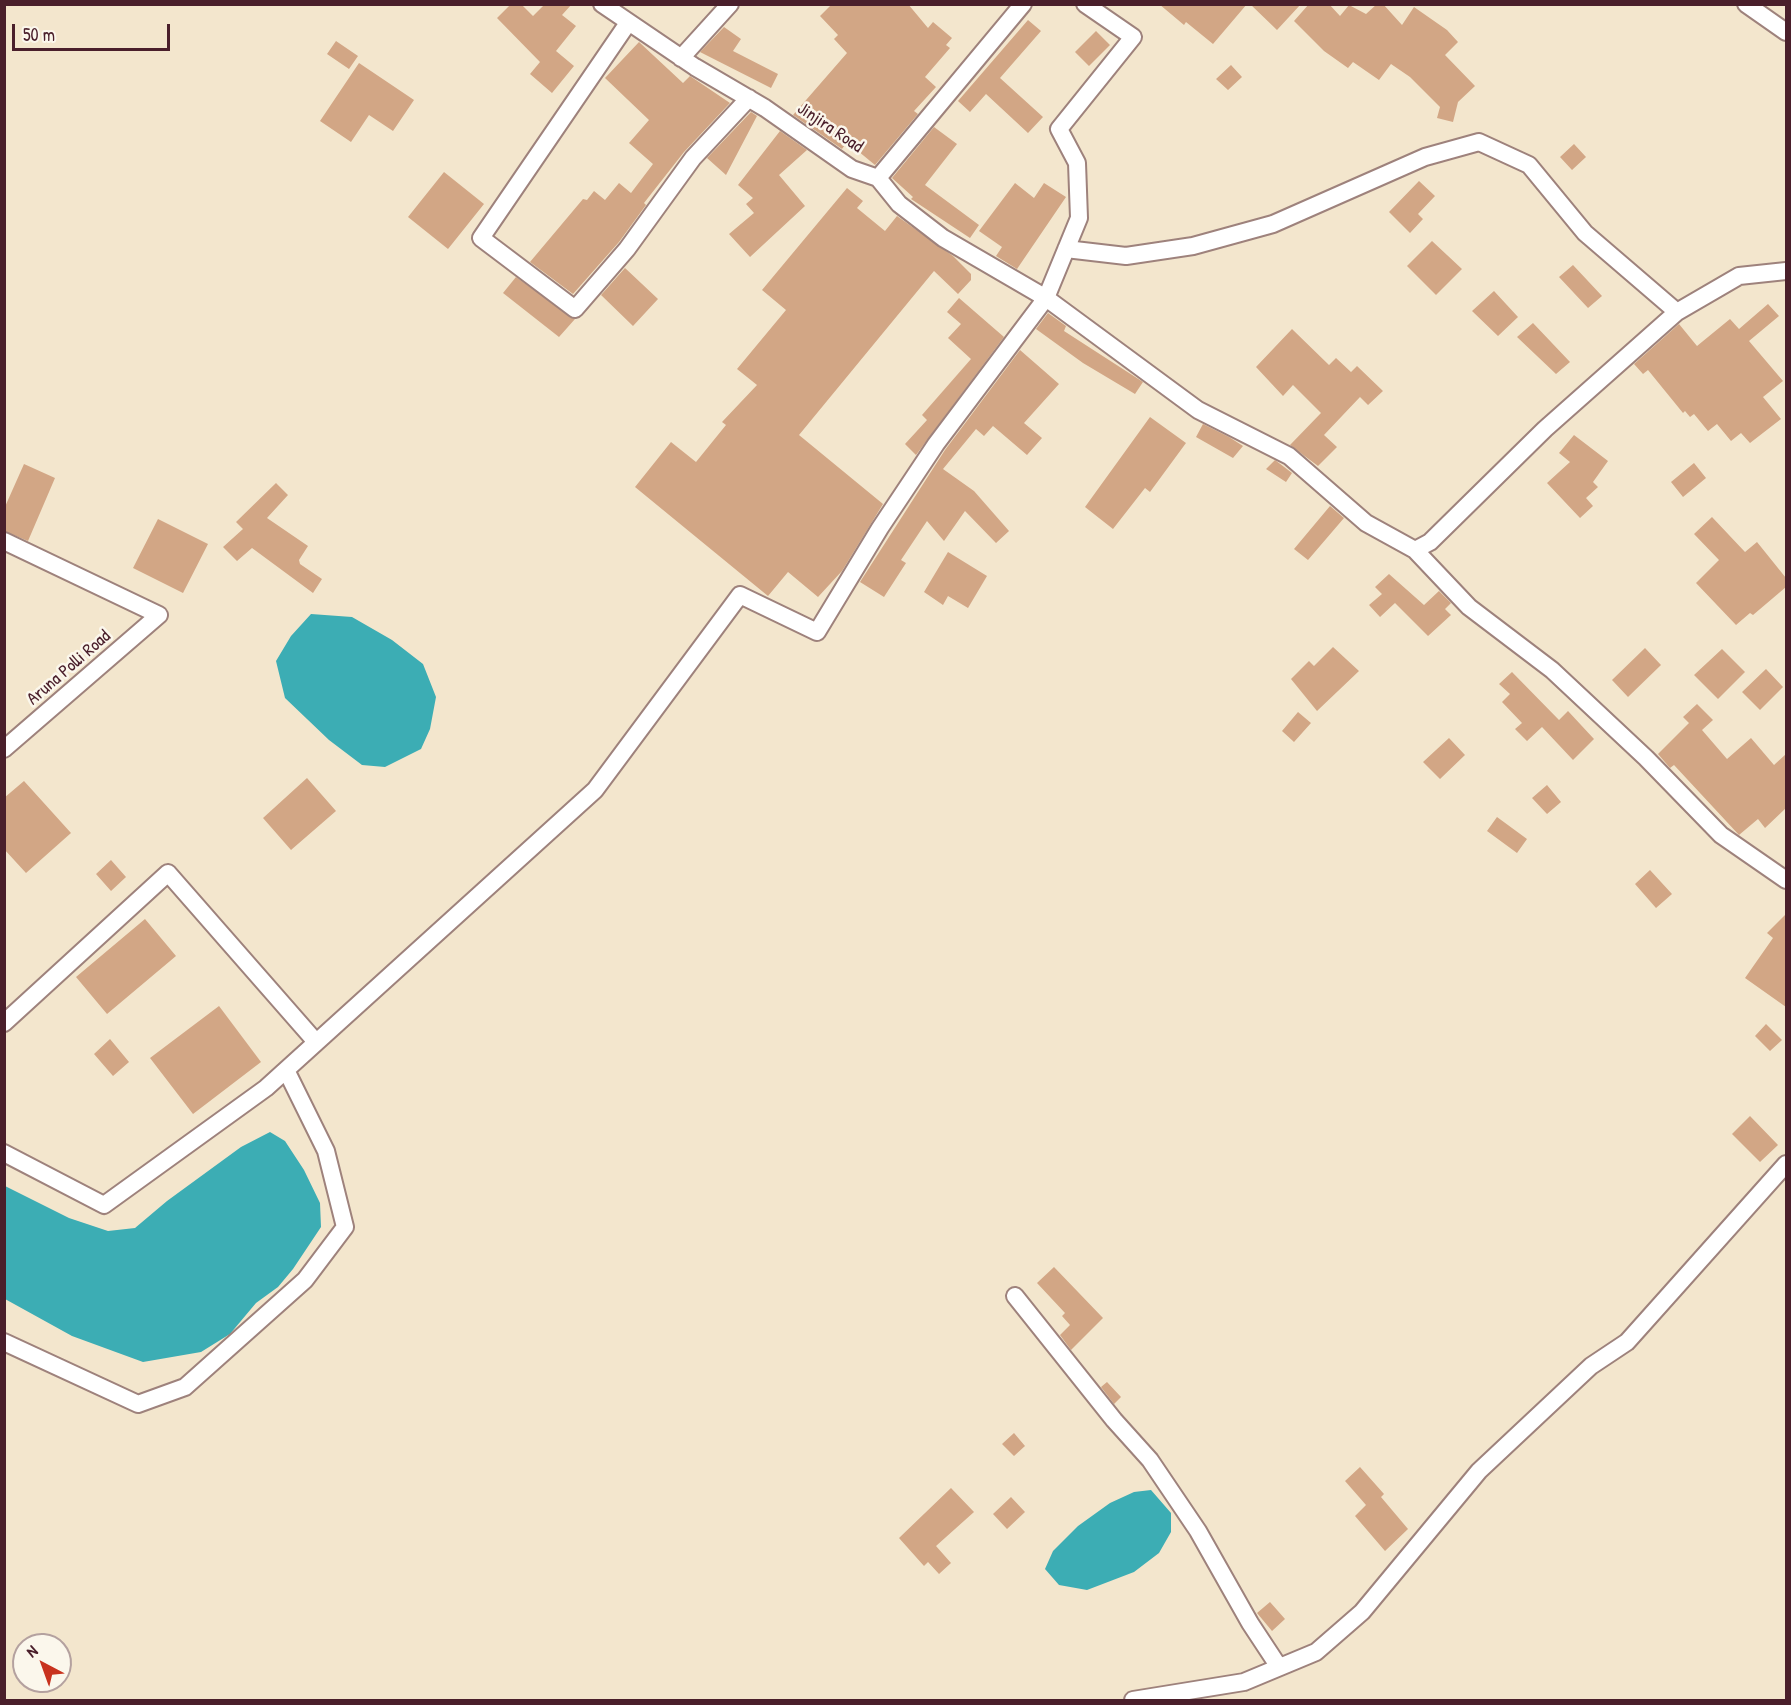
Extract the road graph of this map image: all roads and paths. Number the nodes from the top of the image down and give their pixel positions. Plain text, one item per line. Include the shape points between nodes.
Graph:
1 (602, 4) edge
2 (730, 4) edge
3 (1023, 4) edge
4 (1085, 4) edge
5 (1746, 4) edge
6 (628, 23) junction
7 (1786, 32) edge
8 (681, 58) junction
9 (749, 98) junction
10 (878, 178) junction
11 (1066, 249) junction
12 (1786, 271) edge
13 (1046, 298) junction
14 (1677, 312) junction
15 (4, 542) edge
16 (1415, 550) junction
17 (4, 749) edge
18 (1786, 880) edge
19 (4, 1023) edge
20 (316, 1042) junction
21 (286, 1070) junction
22 (4, 1153) edge
23 (1786, 1164) edge
24 (1015, 1296) dead end
25 (4, 1342) edge
26 (1279, 1667) junction
27 (1133, 1701) edge

1 - 6 street, Jinjira Road
2 - 8 street
3 - 10 street
4 - 11 street via 1133,37 1059,129 1077,163 1079,218
5 - 7 street
6 - 8 street, Jinjira Road
6 - 9 street via 481,238 575,309 627,249 693,158
8 - 9 street, Jinjira Road
9 - 10 street, Jinjira Road via 852,169
10 - 13 street via 899,204 944,238
11 - 13 street
11 - 14 street via 1126,256 1193,246 1273,224 1425,157 1479,142 1529,165 1585,233
12 - 14 street via 1739,276
13 - 16 street via 1198,410 1289,456 1366,523
13 - 20 street via 936,444 817,632 740,595 595,790
14 - 16 street via 1545,429 1430,542
15 - 17 street, Aruna Polli Road via 159,615
16 - 18 street via 1469,607 1552,670 1721,835
19 - 20 street via 168,873
20 - 21 street
21 - 22 street via 104,1205
21 - 25 street via 326,1151 345,1227 305,1280 185,1387 138,1404
23 - 26 street via 1627,1342 1591,1366 1479,1471 1362,1612 1316,1652
24 - 26 street via 1150,1460 1198,1531
26 - 27 street via 1244,1682

